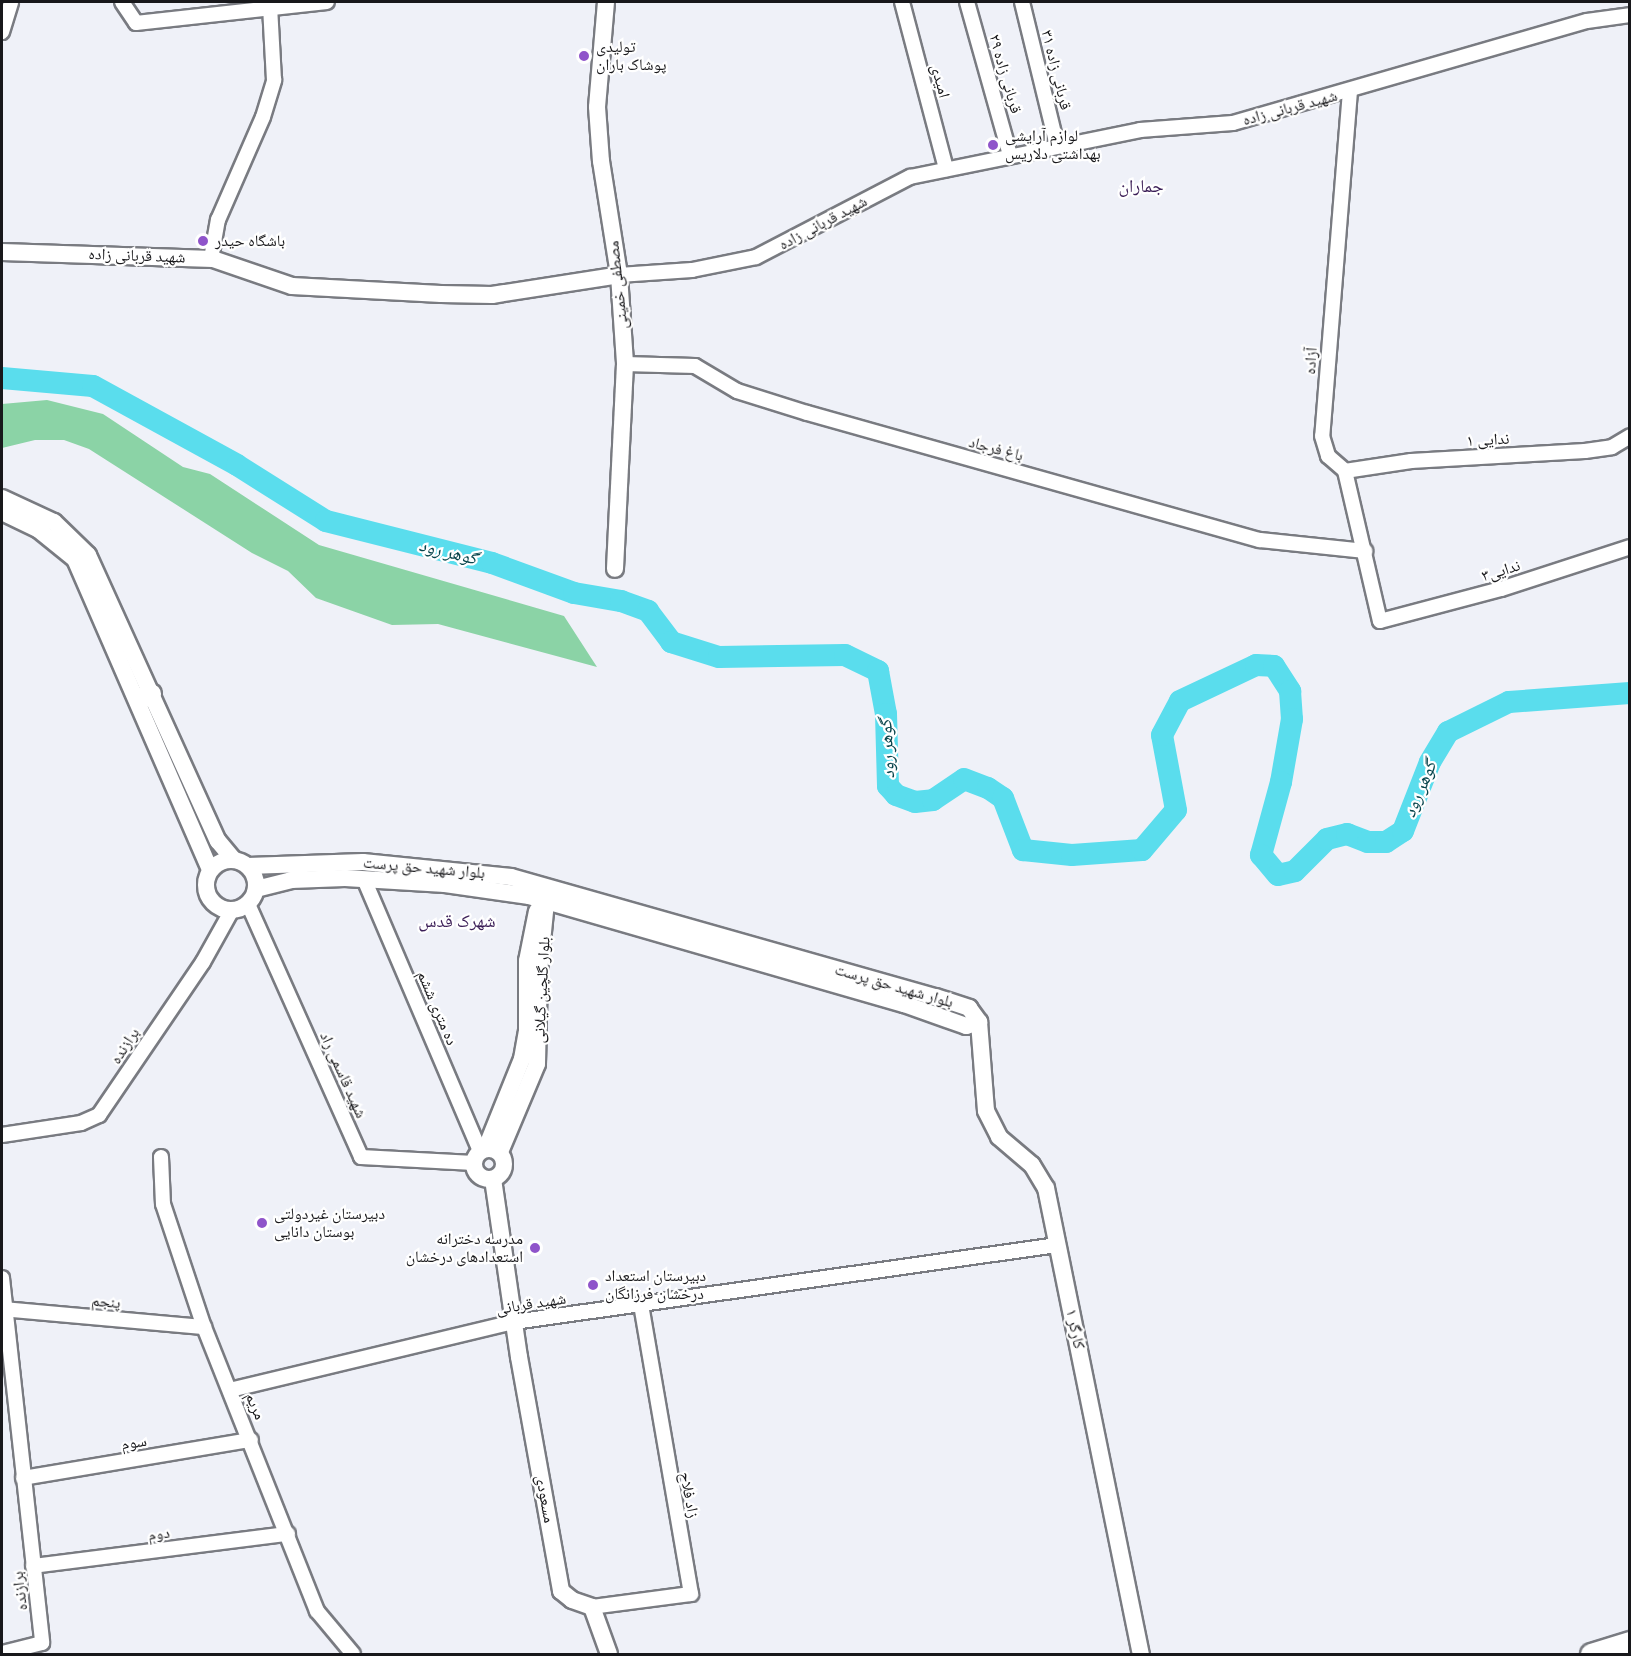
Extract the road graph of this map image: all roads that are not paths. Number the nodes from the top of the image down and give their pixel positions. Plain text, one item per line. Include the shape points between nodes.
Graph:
1 (11, 2) edge
2 (122, 2) edge
3 (327, 2) edge
4 (606, 2) edge
5 (902, 2) edge
6 (967, 2) edge
7 (1022, 2) edge
8 (270, 8) junction
9 (1629, 15) edge
10 (4, 28) edge
11 (1350, 91) junction
12 (1057, 146) junction
13 (1010, 155) junction
14 (946, 169) junction
15 (2, 252) edge
16 (211, 259) junction
17 (619, 275) junction
18 (625, 364) junction
19 (1629, 436) edge
20 (1345, 471) junction
21 (2, 498) edge
22 (2, 512) edge
23 (1629, 547) edge
24 (1365, 551) junction
25 (615, 569) dead end
26 (1380, 621) joint
27 (145, 696) junction
28 (240, 863) junction
29 (210, 869) junction
30 (413, 874) junction
31 (364, 879) junction
32 (546, 893) junction
33 (245, 901) junction
34 (980, 1022) joint
35 (2, 1135) edge
36 (485, 1154) junction
37 (161, 1157) dead end
38 (493, 1179) junction
39 (1057, 1245) junction
40 (2, 1278) edge
41 (641, 1304) junction
42 (3, 1309) edge
43 (514, 1322) junction
44 (204, 1327) junction
45 (230, 1390) junction
46 (251, 1440) junction
47 (23, 1478) junction
48 (288, 1534) junction
49 (33, 1566) junction
50 (592, 1606) junction
51 (1629, 1642) edge
52 (2, 1653) edge
53 (353, 1654) edge
54 (609, 1654) edge
55 (1141, 1654) edge
56 (1591, 1654) edge

1 - 10 street
2 - 8 street via 136,23
3 - 8 street
4 - 17 street, مصطفی خمینی via 597,107 601,161
5 - 14 street, امیدی
6 - 13 street, قربانی زاده ۲۹
7 - 12 street, قربانی زاده ۳۱
8 - 16 street via 274,80 250,150 233,179 218,220
9 - 11 street, شهید قربانی زاده via 1587,21
11 - 12 street, شهید قربانی زاده via 1233,123 1140,130
11 - 20 street, آزاده via 1322,436 1328,456
12 - 13 street, شهید قربانی زاده
13 - 14 street, شهید قربانی زاده
14 - 17 street, شهید قربانی زاده via 910,177 756,257 692,270
15 - 16 street, شهید قربانی زاده
16 - 17 street, شهید قربانی زاده via 292,286 448,295 492,295
17 - 18 street, مصطفی خمینی
18 - 24 street, باغ فرجاد via 695,366 737,391 787,407 1260,540
18 - 25 street, مصطفی خمینی
19 - 20 street, ندایی ۱ via 1612,447 1585,451 1411,461
20 - 24 street, آزاده
21 - 27 street via 54,522 88,555
22 - 27 street via 49,536 75,560
23 - 26 street, ندایی۳ via 1501,589
24 - 26 street, آزاده
27 - 28 street via 218,840
27 - 29 street
28 - 29 street
28 - 30 street, بلوار شهید حق پرست via 363,862
28 - 33 street
29 - 33 street via 205,884 210,900
30 - 31 street, بلوار شهید حق پرست
30 - 32 street, بلوار شهید حق پرست
31 - 33 street, بلوار شهید حق پرست via 291,880
31 - 36 street, ده متری ششم
32 - 34 street, بلوار شهید حق پرست via 781,961 966,1026
32 - 36 street, بلوار گلچین گیلانی via 537,910 532,972 537,1064
33 - 35 street, برازنده via 99,1115 76,1124
33 - 36 street, شهید قاسمی راد via 361,1157
34 - 39 street, کارگر ۱ via 986,1111 999,1137 1032,1166 1046,1188
36 - 38 street via 477,1172
36 - 38 street, بلوار گلچین گیلانی via 504,1170
37 - 44 street, مریم via 163,1204
38 - 43 street
39 - 41 street, شهید قربانی
39 - 55 street, کارگر ۱
40 - 42 street, برازنده
41 - 43 street, شهید قربانی
41 - 50 street, زاد فلاح via 691,1594
42 - 44 street, پنجم
42 - 47 street, برازنده
43 - 45 street, شهید قربانی
43 - 50 street, مسعودی via 561,1591 572,1600
44 - 45 street, مریم
45 - 46 street, مریم
46 - 47 street, سوم
46 - 48 street, مریم
47 - 49 street, برازنده
48 - 49 street, دوم
48 - 53 street, مریم via 317,1611
49 - 52 street, برازنده via 42,1644
50 - 54 street
51 - 56 main road

